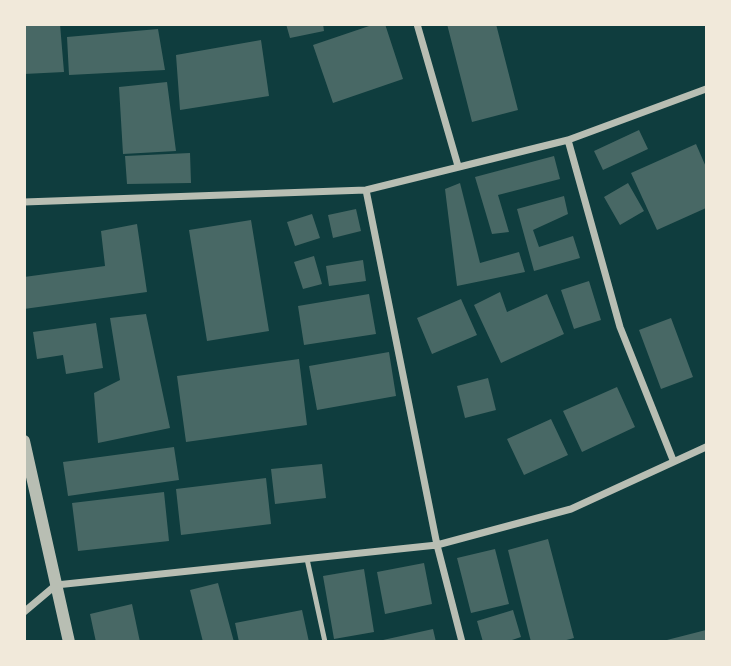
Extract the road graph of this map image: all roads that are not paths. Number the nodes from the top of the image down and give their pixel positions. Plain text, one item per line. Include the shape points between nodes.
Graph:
1 (417, 24) edge
2 (706, 89) edge
3 (568, 140) junction
4 (458, 166) junction
5 (366, 190) junction
6 (24, 202) edge
7 (24, 441) edge
8 (706, 447) edge
9 (673, 460) junction
10 (437, 545) junction
11 (307, 559) junction
12 (56, 585) junction
13 (24, 612) edge
14 (69, 642) edge
15 (325, 642) edge
16 (463, 642) edge

1 - 4 street
2 - 3 street
3 - 4 street
3 - 9 street via 620,327
4 - 5 street
5 - 6 street
5 - 10 street
7 - 12 street
8 - 9 street
9 - 10 street via 571,509
10 - 11 street
10 - 16 street
11 - 12 street
11 - 15 lane
12 - 13 street
12 - 14 street

